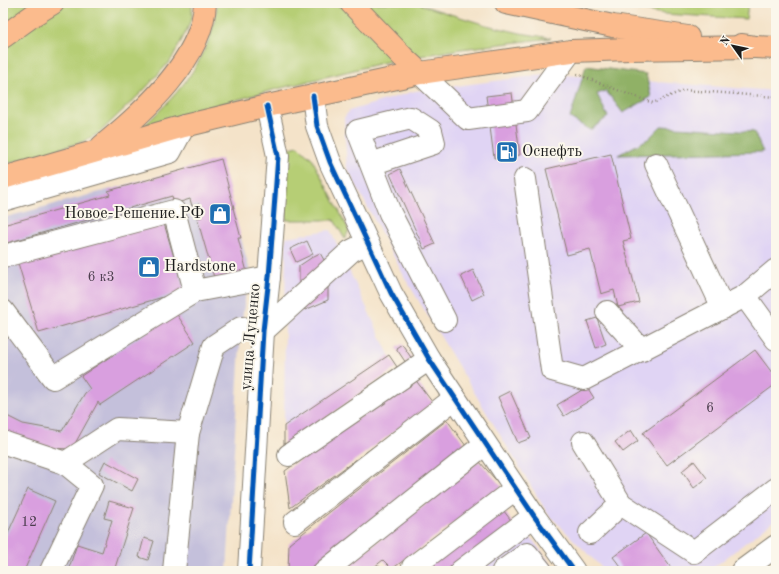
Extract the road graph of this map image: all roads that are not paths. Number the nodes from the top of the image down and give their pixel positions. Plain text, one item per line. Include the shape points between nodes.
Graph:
1 (53, 3) edge
2 (205, 3) edge
3 (351, 3) edge
4 (506, 3) edge
5 (3, 37) edge
6 (766, 48) edge
7 (565, 59) junction
8 (420, 73) junction
9 (313, 96) junction
10 (266, 106) junction
11 (184, 126) junction
12 (94, 152) junction
13 (371, 164) dead end
14 (656, 164) dead end
15 (3, 178) edge
16 (525, 179) dead end
17 (3, 200) edge
18 (390, 212) junction
19 (364, 235) junction
20 (3, 257) edge
21 (776, 270) edge
22 (269, 277) junction
23 (195, 291) junction
24 (745, 296) junction
25 (723, 308) junction
26 (3, 311) edge
27 (607, 312) dead end
28 (445, 320) dead end
29 (263, 331) junction
30 (776, 339) edge
31 (642, 350) junction
32 (429, 358) junction
33 (454, 398) junction
34 (188, 433) junction
35 (3, 442) edge
36 (583, 442) dead end
37 (485, 444) junction
38 (289, 455) dead end
39 (65, 463) junction
40 (515, 489) junction
41 (776, 489) edge
42 (621, 504) junction
43 (534, 516) junction
44 (294, 522) dead end
45 (590, 533) dead end
46 (776, 546) edge
47 (413, 567) dead end
48 (51, 571) edge
49 (174, 571) edge
50 (249, 571) edge
51 (325, 571) edge
52 (461, 571) edge
53 (503, 571) edge
54 (540, 571) edge
55 (574, 571) edge
56 (742, 571) edge

1 - 5 main road
2 - 12 main road via 202,27 194,46 172,79 148,105
3 - 8 main road
4 - 6 main road via 613,26
6 - 7 main road via 630,49
7 - 8 main road
7 - 8 street via 527,111 468,119
8 - 9 main road
9 - 10 main road
9 - 19 street via 317,126 330,162
10 - 11 main road
10 - 22 street, улица Луценко via 278,156
11 - 12 main road
11 - 17 street via 170,152
12 - 15 main road
13 - 18 street
14 - 25 street
16 - 31 street via 552,370 584,379
18 - 19 street
18 - 28 street
19 - 29 street via 351,251
19 - 32 street via 391,293
20 - 23 street via 174,211
21 - 24 street
22 - 23 street
22 - 29 street, улица Луценко
23 - 26 street via 53,378
24 - 25 street
24 - 30 street
25 - 31 street
27 - 31 street
29 - 34 street via 241,328 214,346
29 - 50 street, улица Луценко
32 - 33 street
32 - 38 street
33 - 37 street
33 - 44 street
34 - 39 street via 116,429
34 - 49 street
35 - 39 street
36 - 42 street
37 - 40 street
37 - 51 street
39 - 48 street via 92,485
40 - 43 street
40 - 47 street
41 - 42 street via 694,552
42 - 45 street
43 - 52 street
43 - 55 street
46 - 56 street
53 - 54 street via 527,554

